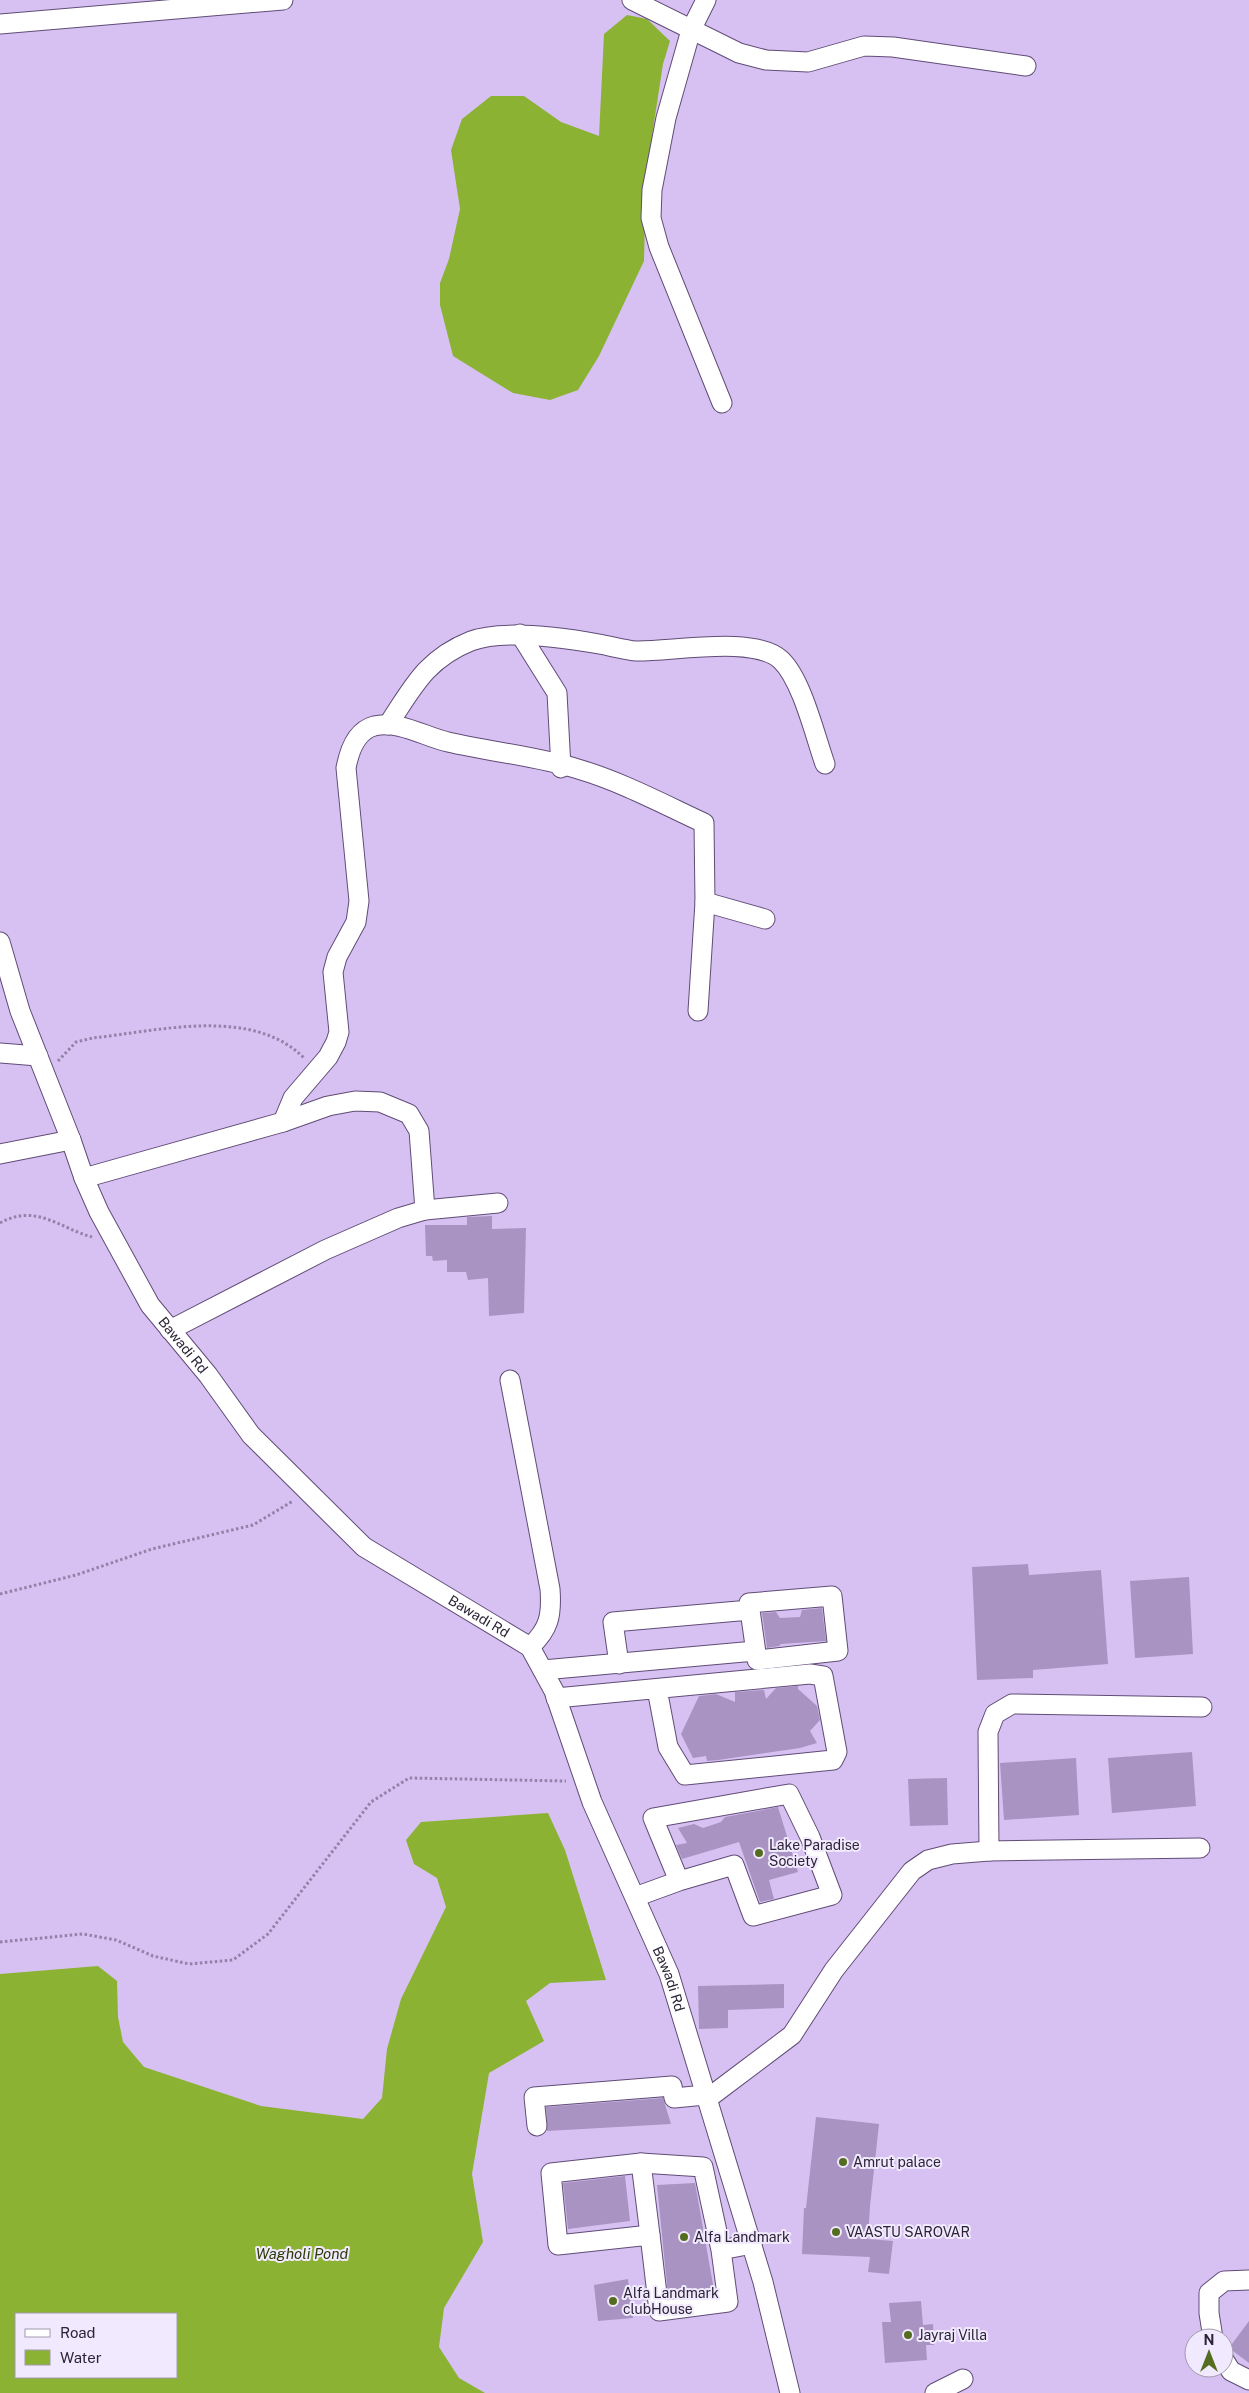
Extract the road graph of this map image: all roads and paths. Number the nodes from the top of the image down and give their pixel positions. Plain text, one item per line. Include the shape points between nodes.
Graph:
1 (283, 0) edge
2 (632, 0) edge
3 (706, 0) edge
4 (0, 24) edge
5 (691, 30) junction
6 (1026, 66) dead end
7 (722, 403) dead end
8 (520, 634) junction
9 (388, 725) junction
10 (826, 764) dead end
11 (561, 766) junction
12 (705, 902) junction
13 (765, 919) dead end
14 (0, 942) edge
15 (698, 1011) dead end
16 (0, 1053) edge
17 (42, 1065) junction
18 (316, 1070) junction
19 (283, 1122) junction
20 (71, 1140) junction
21 (0, 1154) edge
22 (84, 1178) junction
23 (498, 1203) dead end
24 (425, 1210) junction
25 (0, 1222) edge
26 (117, 1245) junction
27 (170, 1330) junction
28 (510, 1380) dead end
29 (308, 1491) junction
30 (0, 1594) edge
31 (750, 1610) junction
32 (530, 1647) junction
33 (755, 1651) junction
34 (619, 1664) junction
35 (544, 1670) junction
36 (657, 1688) junction
37 (556, 1698) junction
38 (1202, 1707) dead end
39 (585, 1782) junction
40 (1200, 1848) dead end
41 (990, 1851) junction
42 (679, 1881) junction
43 (635, 1897) junction
44 (0, 1942) edge
45 (706, 2097) junction
46 (537, 2126) dead end
47 (642, 2163) junction
48 (650, 2235) junction
49 (752, 2244) junction
50 (721, 2250) junction
51 (1249, 2280) edge
52 (1211, 2328) edge
53 (1234, 2372) edge
54 (963, 2379) dead end
55 (1249, 2380) edge
56 (790, 2393) edge
57 (935, 2393) edge

1 - 4 street
2 - 5 street
3 - 5 street
5 - 6 street via 739,53 766,60 808,62 864,46 893,47
5 - 7 street via 666,118 652,190 651,218 659,247
8 - 9 street via 473,640 443,654 423,672
8 - 10 street via 635,651 705,646 759,650 780,659 794,675
8 - 11 street via 557,693
9 - 11 street via 446,742
9 - 18 street via 373,726 357,738 349,752 346,768 359,901 356,922 337,957 333,972 336,1042
11 - 12 street via 624,787 704,823
12 - 13 street
12 - 15 street
14 - 17 street, Bawadi Rd via 20,1011
16 - 17 street
17 - 18 path via 76,1042 93,1038 214,1025 263,1032 298,1052
17 - 20 street, Bawadi Rd
18 - 19 street via 294,1098
19 - 22 street
19 - 24 street via 328,1106 355,1101 380,1102 409,1114 419,1131
20 - 21 street
20 - 22 street, Bawadi Rd
22 - 26 street, Bawadi Rd
23 - 24 street
24 - 27 street via 398,1218 325,1250
25 - 26 path via 11,1217 40,1215 77,1233
26 - 27 street, Bawadi Rd via 150,1305
27 - 29 street, Bawadi Rd via 208,1375 251,1435
28 - 32 street via 552,1610 544,1634
29 - 30 path via 253,1525 152,1549 76,1575
29 - 32 street, Bawadi Rd via 364,1547
31 - 33 street
31 - 33 street via 749,1602 832,1596 838,1651 757,1660
31 - 34 street via 613,1622
32 - 35 street, Bawadi Rd
33 - 34 street
34 - 35 street
35 - 37 street, Bawadi Rd
36 - 36 street via 810,1674 823,1676 837,1752 833,1760 685,1775 668,1747
36 - 37 street
37 - 39 street, Bawadi Rd
38 - 41 street via 1012,1704 995,1714 988,1732
39 - 43 street, Bawadi Rd
39 - 44 path via 409,1778 371,1802 268,1934 233,1960 188,1964 153,1956 116,1940 83,1934
40 - 41 street
41 - 45 street via 928,1860 912,1871 834,1970 792,2035
42 - 42 street via 734,1865 753,1916 832,1895 789,1794 653,1818
42 - 43 street
43 - 45 street, Bawadi Rd via 669,1974
45 - 46 street via 674,2098 672,2086 534,2097
45 - 49 street, Bawadi Rd
47 - 48 street
47 - 48 street via 551,2173 558,2245
47 - 50 street via 702,2166
48 - 50 street via 660,2311 728,2302
49 - 50 street
49 - 56 street, Bawadi Rd
51 - 52 street via 1224,2281 1209,2293
53 - 55 street
54 - 57 street

